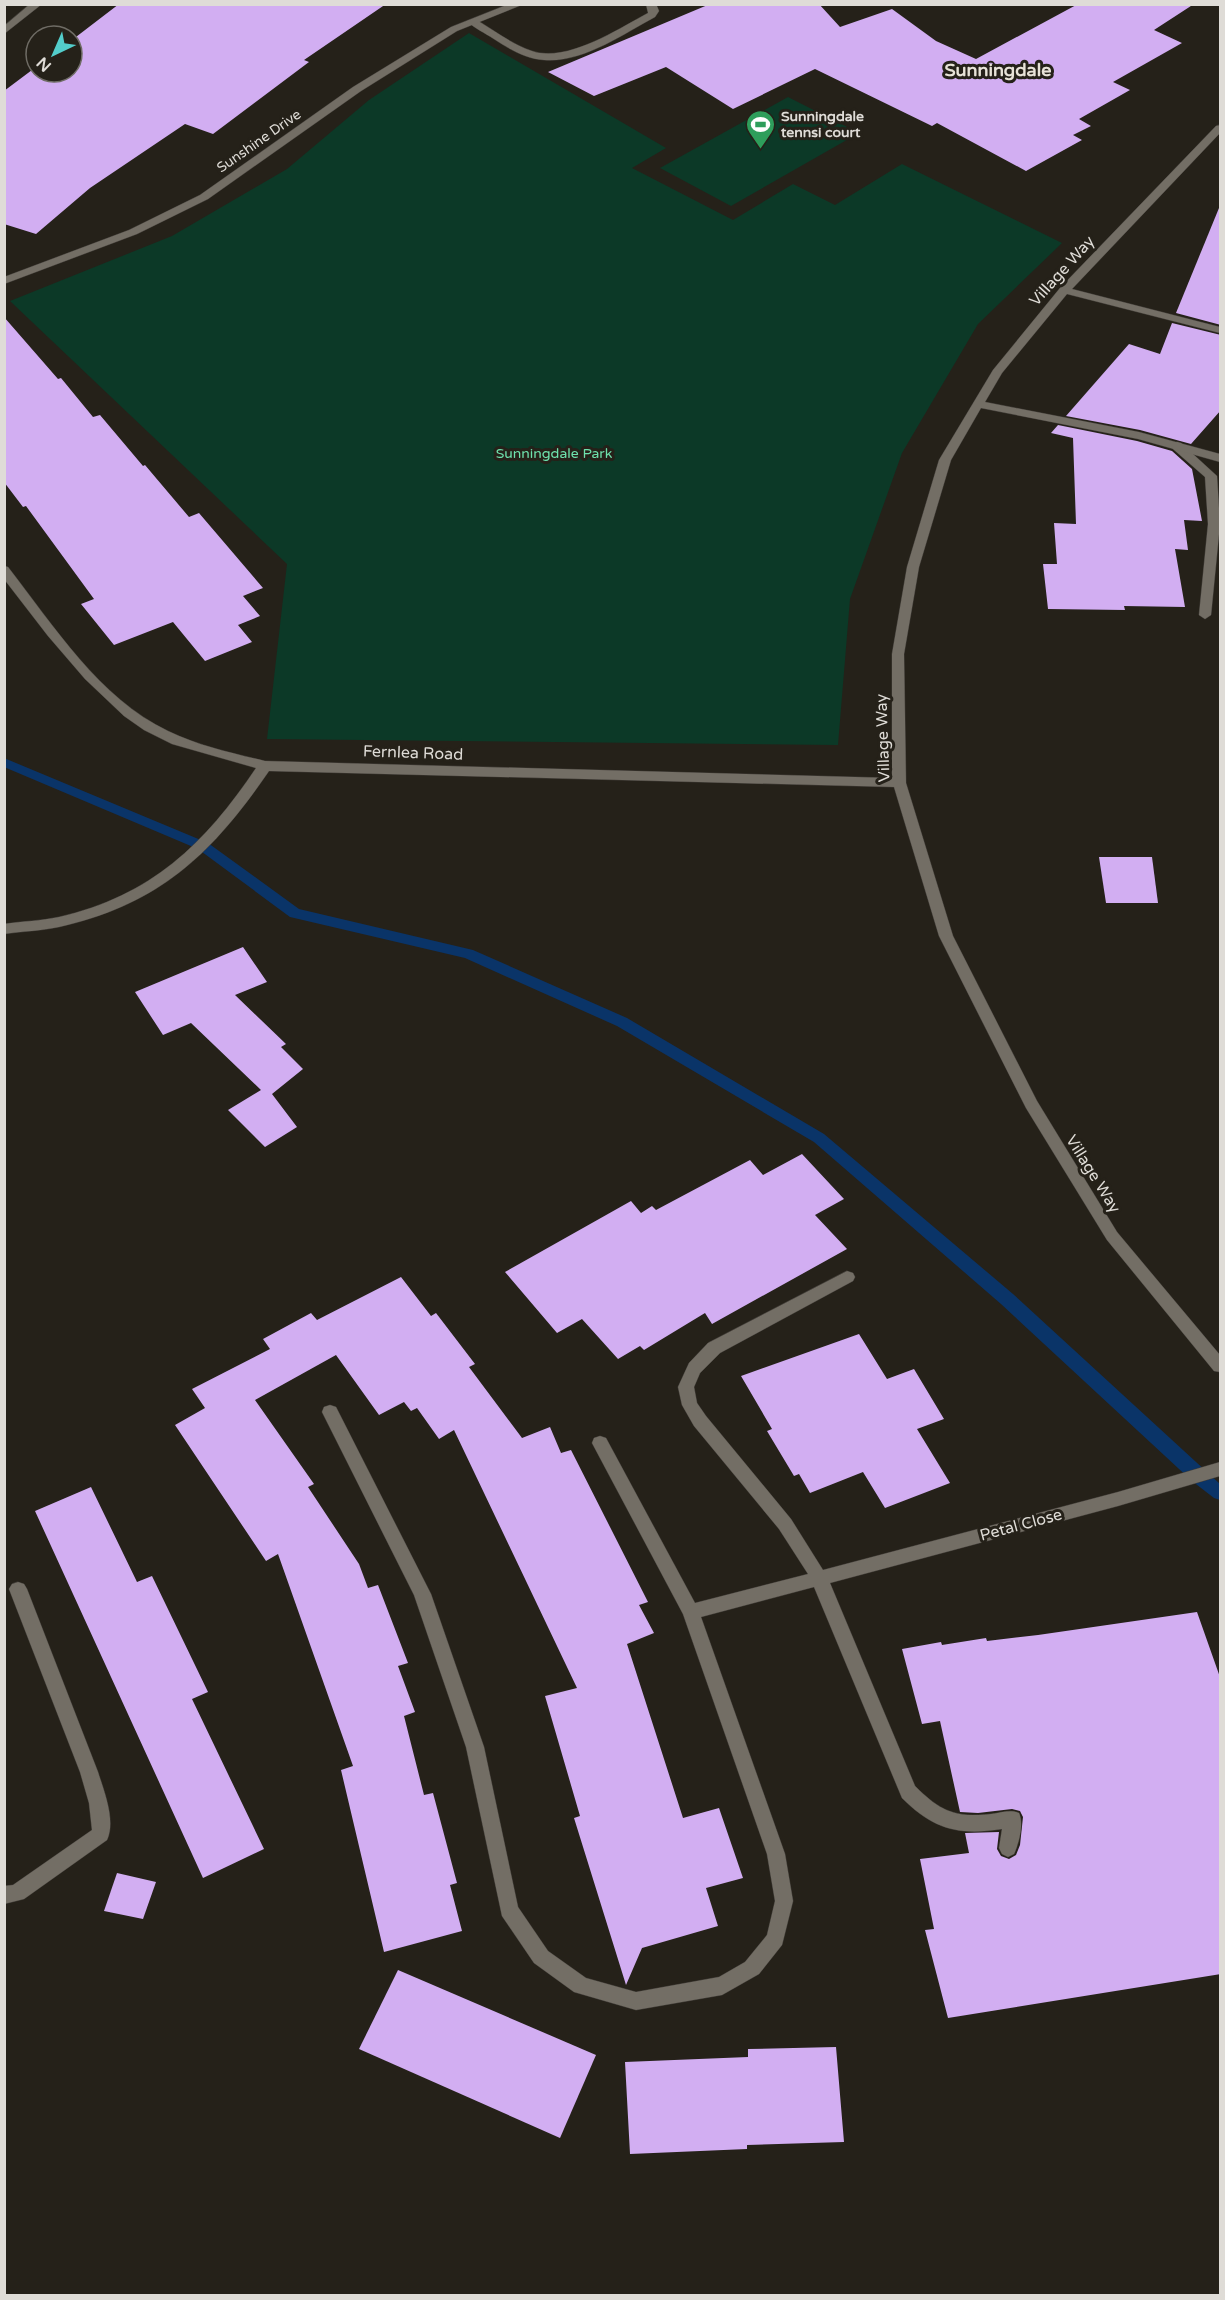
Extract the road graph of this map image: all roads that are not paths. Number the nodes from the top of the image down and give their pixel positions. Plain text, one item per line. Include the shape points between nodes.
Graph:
1 (37, 4) edge
2 (519, 4) edge
3 (651, 4) edge
4 (472, 21) junction
5 (4, 31) edge
6 (1221, 128) edge
7 (4, 281) edge
8 (1065, 290) junction
9 (1221, 330) edge
10 (978, 404) junction
11 (1178, 446) junction
12 (1221, 458) edge
13 (4, 570) edge
14 (1205, 615) dead end
15 (265, 766) junction
16 (899, 783) junction
17 (4, 928) edge
18 (847, 1277) dead end
19 (1221, 1366) edge
20 (330, 1413) dead end
21 (600, 1443) dead end
22 (1221, 1469) edge
23 (821, 1578) junction
24 (18, 1589) dead end
25 (691, 1612) junction
26 (1008, 1848) dead end
27 (4, 1895) edge

1 - 5 street
2 - 4 street, Sunshine Drive
3 - 4 street via 652,15 566,56 548,59 531,55
4 - 7 street, Sunshine Drive via 357,89 204,197 133,232
6 - 8 street, Village Way
8 - 9 street
8 - 10 street, Village Way via 997,372
10 - 11 street
10 - 16 street, Village Way via 945,460 913,567 898,654
11 - 12 street
11 - 14 street via 1211,476 1214,524
13 - 15 street, Fernlea Road via 101,691 148,727 203,751
15 - 16 street, Fernlea Road
15 - 17 street via 239,804 202,846 164,876 107,907 58,922
16 - 19 street, Village Way via 946,936 1031,1104 1112,1236
18 - 23 street via 714,1348 697,1364 686,1395 735,1466 786,1524
20 - 25 street via 422,1594 475,1747 509,1910 541,1957 581,1986 636,2001 722,1986 752,1968 775,1940 784,1900 776,1854
21 - 25 street
22 - 23 street, Petal Close
23 - 25 street, Petal Close
23 - 26 street via 908,1792 926,1811 948,1821 975,1825 1013,1819
24 - 27 street via 89,1773 98,1803 101,1834 16,1893

